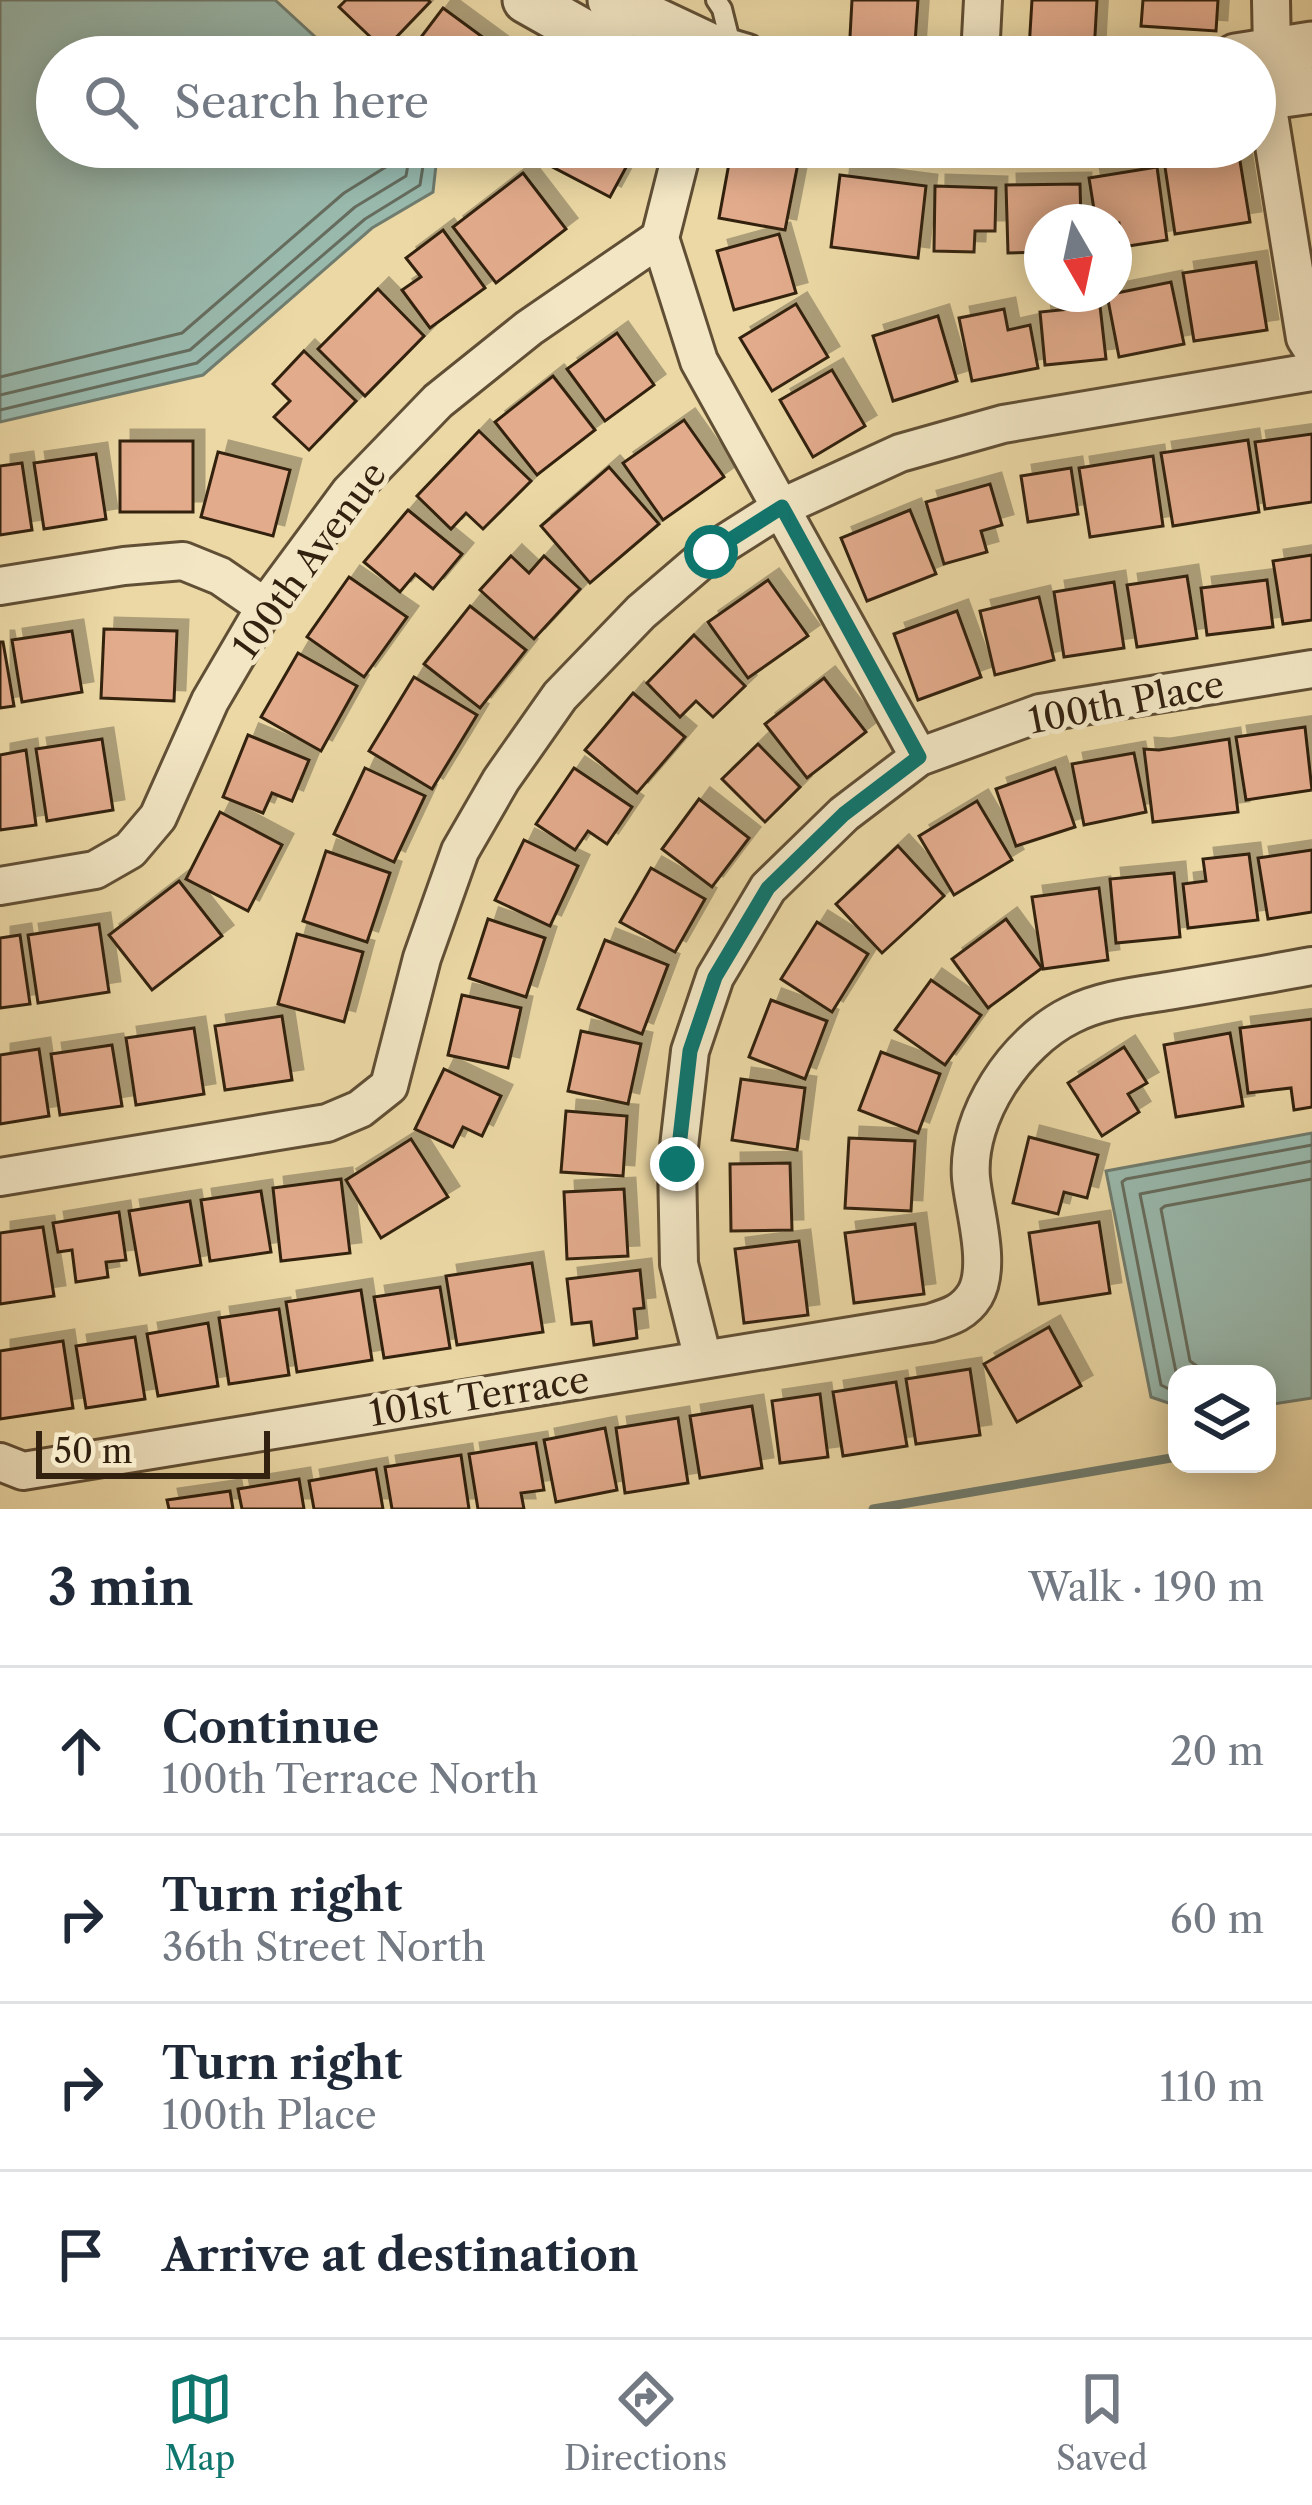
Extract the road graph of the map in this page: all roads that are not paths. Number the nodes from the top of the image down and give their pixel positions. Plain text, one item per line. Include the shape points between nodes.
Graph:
1 (526, 0) edge
2 (611, 0) edge
3 (716, 0) edge
4 (983, 0) edge
5 (1271, 0) edge
6 (590, 36) edge
7 (686, 36) edge
8 (723, 36) edge
9 (981, 36) edge
10 (1269, 36) edge
11 (1276, 73) edge
12 (1312, 90) edge
13 (1276, 127) edge
14 (678, 168) edge
15 (660, 238) junction
16 (1312, 349) edge
17 (1312, 372) edge
18 (782, 507) junction
19 (0, 586) edge
20 (265, 607) junction
21 (1312, 669) edge
22 (919, 757) junction
23 (0, 886) edge
24 (1312, 966) edge
25 (0, 1177) edge
26 (703, 1360) junction
27 (0, 1462) edge

1 - 6 street
2 - 7 street
3 - 8 lane
4 - 9 street
5 - 10 street
11 - 12 street
13 - 16 street
14 - 15 street
15 - 18 street via 699,361
15 - 20 street, 100th Avenue via 438,401 350,492
17 - 18 street via 1003,424 901,453
18 - 22 street
18 - 25 street via 711,552 641,612 560,696 501,780 460,851 389,1086 327,1123
19 - 20 street via 183,561
20 - 23 street, 100th Avenue via 210,701 158,817 130,850 95,870
21 - 22 street, 100th Place via 1040,713
22 - 26 street, 100th Place via 844,814 768,888 715,977 690,1051 677,1164 679,1264
24 - 26 street, 101st Terrace via 1116,1000 1070,1015 1027,1046 979,1120 970,1172 982,1256 977,1292 959,1314
26 - 27 street, 101st Terrace via 23,1471

